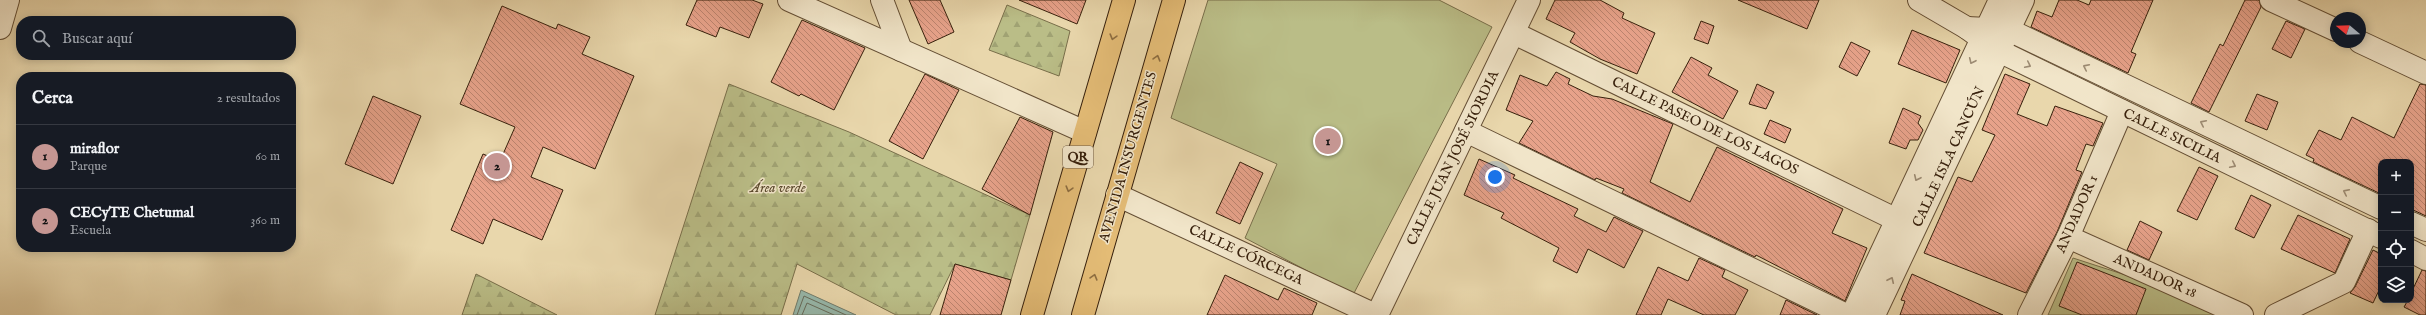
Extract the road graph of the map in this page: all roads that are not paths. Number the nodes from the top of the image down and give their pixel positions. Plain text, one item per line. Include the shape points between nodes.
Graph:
1 (8, 0) edge
2 (789, 0) edge
3 (882, 0) edge
4 (1124, 0) edge
5 (1174, 0) edge
6 (1529, 0) edge
7 (1919, 0) edge
8 (2000, 0) edge
9 (2023, 0) edge
10 (2271, 0) edge
11 (2330, 27) edge
12 (0, 28) edge
13 (2009, 30) junction
14 (1514, 33) junction
15 (1984, 37) junction
16 (2366, 45) edge
17 (901, 50) junction
18 (2426, 73) edge
19 (2122, 111) junction
20 (1466, 131) junction
21 (1085, 132) junction
22 (1117, 195) junction
23 (2378, 207) edge
24 (1897, 220) junction
25 (2414, 224) edge
26 (2426, 230) edge
27 (2374, 234) edge
28 (2068, 237) junction
29 (2414, 253) edge
30 (2426, 259) edge
31 (1032, 315) edge
32 (1083, 315) edge
33 (1376, 315) edge
34 (1846, 315) edge
35 (1852, 315) edge
36 (1874, 315) edge
37 (2029, 315) edge
38 (2242, 315) edge
39 (2276, 315) edge

1 - 12 street
2 - 17 street
3 - 17 street
4 -> 21 main road, QR
22 -> 5 main road, AVENIDA INSURGENTES
6 - 14 street, CALLE JUAN JOSÉ SIORDIA
7 - 15 street, CALLE SICILIA
8 - 15 street, CALLE ISLA CANCÚN
9 - 13 street, CALLE ISLA CANCÚN
10 - 11 street
13 - 15 street, CALLE ISLA CANCÚN
23 -> 13 street, CALLE SICILIA
14 - 20 street, CALLE JUAN JOSÉ SIORDIA
14 - 24 street, CALLE PASEO DE LOS LAGOS
15 -> 19 street, CALLE SICILIA
15 -> 24 street, CALLE ISLA CANCÚN
36 -> 15 street, CALLE ISLA CANCÚN
16 - 18 street
17 - 21 street
19 -> 27 street, CALLE SICILIA
19 - 28 street, ANDADOR 1
20 - 33 street, CALLE JUAN JOSÉ SIORDIA
20 - 34 street
21 -> 31 main road, QR
32 -> 22 main road, AVENIDA INSURGENTES
22 - 33 street, CALLE CÓRCEGA
24 - 35 street, CALLE ISLA CANCÚN
25 - 26 street
27 - 39 street via 2344,282
28 - 37 street, ANDADOR 1
28 - 38 street, ANDADOR 18
29 - 30 street

